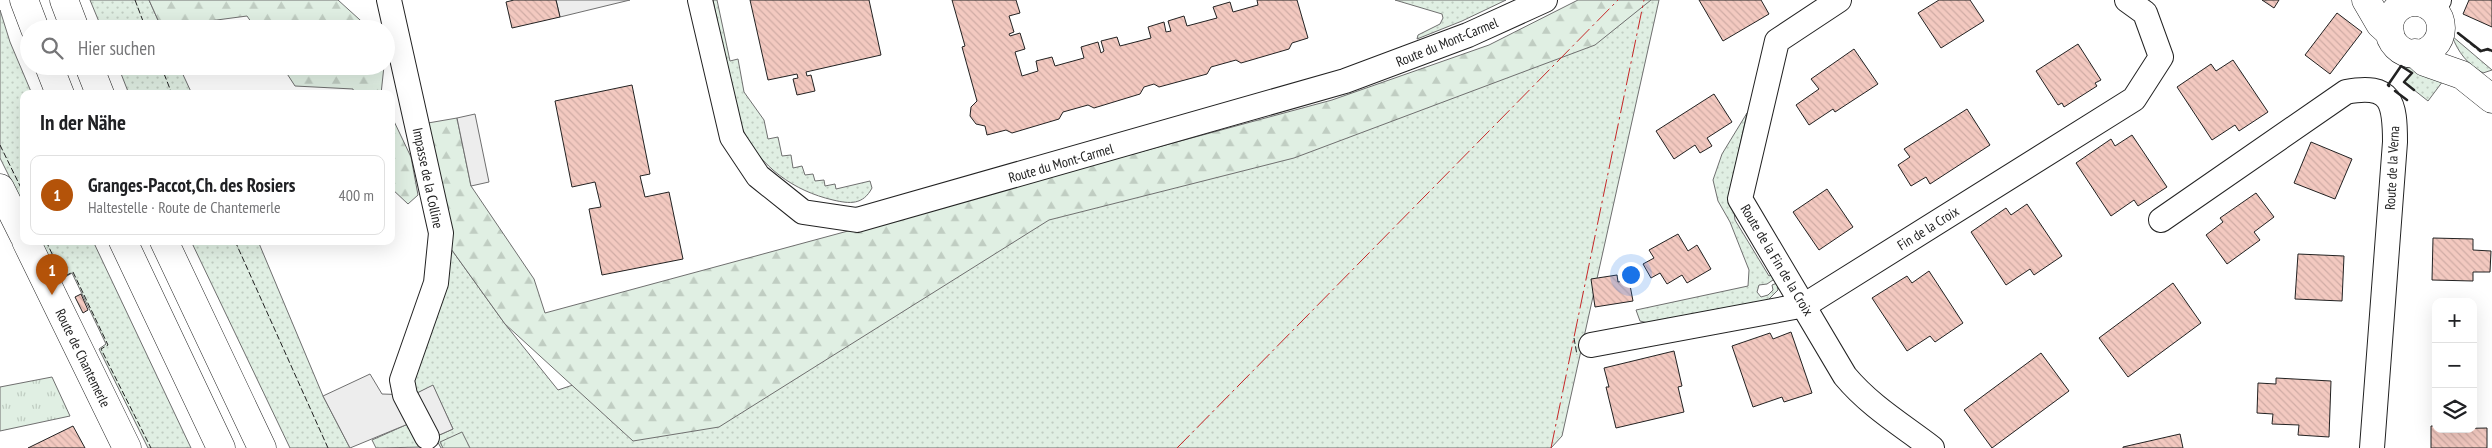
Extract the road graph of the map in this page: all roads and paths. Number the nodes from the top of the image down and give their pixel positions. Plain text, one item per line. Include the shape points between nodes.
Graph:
1 (24, 0) edge
2 (64, 0) edge
3 (389, 0) edge
4 (700, 0) edge
5 (1544, 0) edge
6 (1839, 0) edge
7 (2127, 0) edge
8 (2366, 0) edge
9 (2394, 2) edge
10 (2437, 14) edge
11 (32, 20) edge
12 (72, 20) edge
13 (393, 20) edge
14 (395, 27) edge
15 (2390, 33) junction
16 (2415, 53) junction
17 (53, 75) edge
18 (93, 75) edge
19 (2462, 75) junction
20 (58, 90) edge
21 (98, 90) edge
22 (2492, 99) edge
23 (0, 188) edge
24 (2161, 220) dead end
25 (20, 228) edge
26 (28, 245) edge
27 (125, 245) edge
28 (166, 245) edge
29 (1805, 305) junction
30 (1592, 345) dead end
31 (427, 437) dead end
32 (127, 448) edge
33 (221, 448) edge
34 (262, 448) edge
35 (1932, 448) edge
36 (2372, 448) edge

1 - 11 main road
2 - 12 main road
3 - 13 street, Impasse de la Colline
4 - 5 street, Route du Mont-Carmel via 732,137 758,176 803,212 857,220 1345,81 1468,36
6 - 29 street, Route de la Fin de la Croix via 1777,40 1740,199
7 - 29 street, Fin de la Croix via 2145,12 2161,57 2134,99
8 - 15 main road via 2380,24
9 - 10 main road via 2419,2
9 - 15 main road
10 - 16 main road via 2430,48
10 - 19 main road
14 - 31 street, Impasse de la Colline via 441,233 436,283 402,380 405,395
15 - 16 main road via 2399,48
16 - 19 main road via 2424,62
17 - 20 main road
18 - 21 main road
19 - 22 main road
23 - 25 main road
24 - 36 street, Route de la Verna via 2346,92 2366,88 2381,92 2391,103 2395,117 2395,142
26 - 32 main road, Route de Chantemerle
27 - 33 main road
28 - 34 main road
29 - 30 street, Fin de la Croix
29 - 35 street, Route de la Fin de la Croix via 1845,376 1860,394

